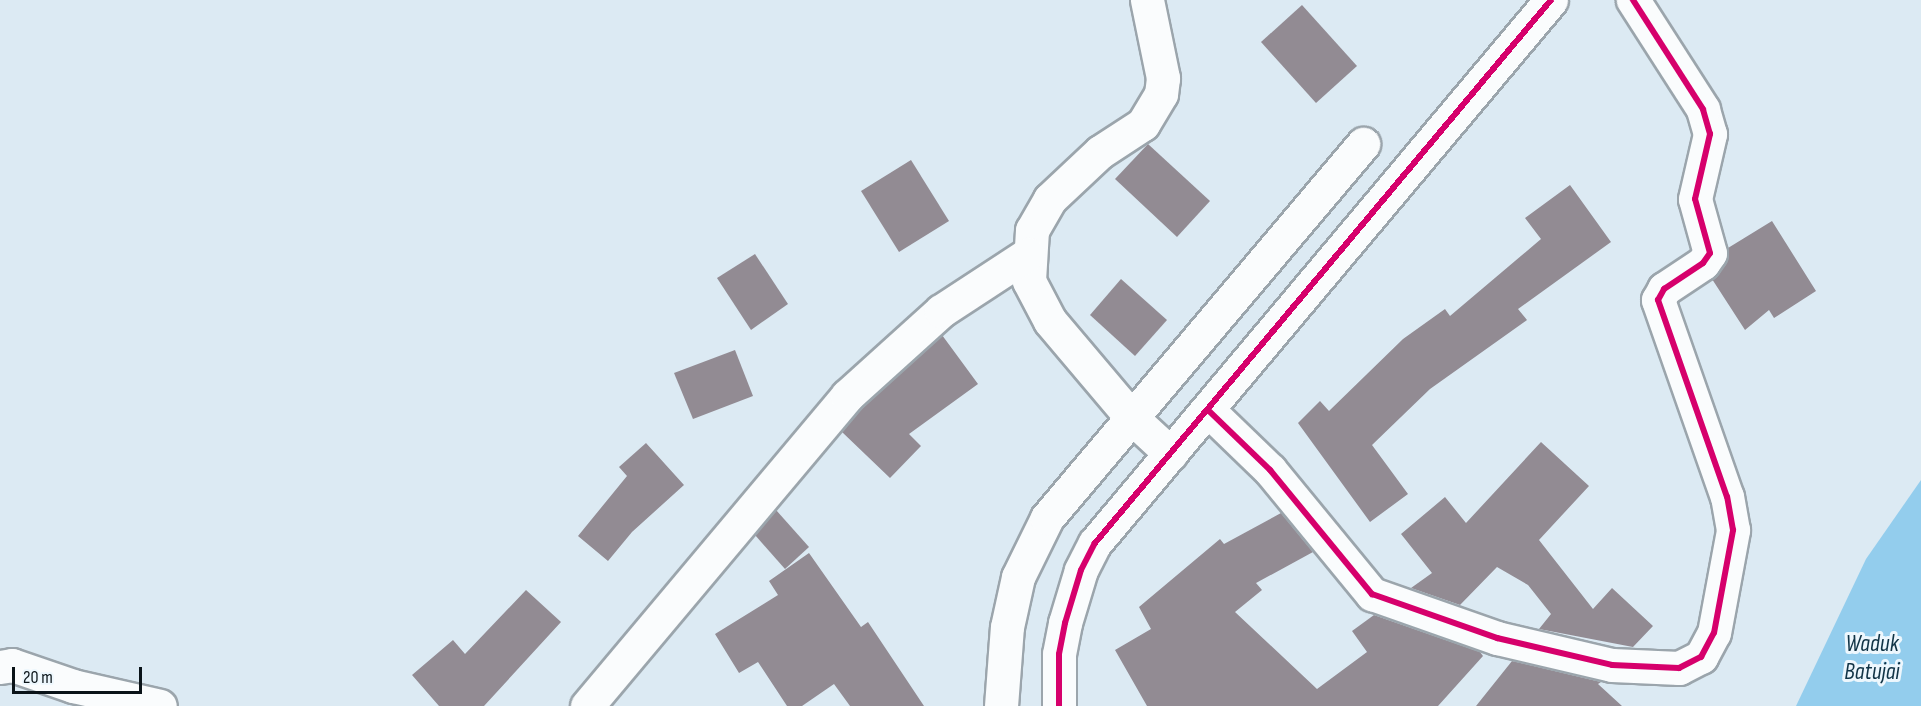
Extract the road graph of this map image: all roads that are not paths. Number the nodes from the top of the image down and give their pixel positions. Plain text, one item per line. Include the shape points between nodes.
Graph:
1 (1147, 0) edge
2 (1551, 0) edge
3 (1633, 0) edge
4 (1363, 144) dead end
5 (1028, 254) junction
6 (1209, 411) junction
7 (1135, 421) junction
8 (1168, 452) junction
9 (0, 667) edge
10 (160, 706) edge
11 (587, 706) edge
12 (1001, 706) edge
13 (1059, 706) edge

1 - 5 street via 1163,78 1156,106 1143,124 1100,152 1050,199 1032,230
2 - 6 street
3 - 6 street via 1703,109 1710,134 1695,199 1710,253 1703,263 1664,289 1658,300 1727,497 1733,530 1714,633 1701,657 1679,668 1612,665 1497,638 1372,594 1270,470
4 - 7 street
5 - 7 street via 1029,281 1050,321
5 - 11 street via 941,311 847,396
6 - 8 street
7 - 8 street
7 - 12 street via 1047,518 1018,577 1006,627
8 - 13 street via 1095,543 1081,570 1059,654
9 - 10 street via 12,665 73,686

